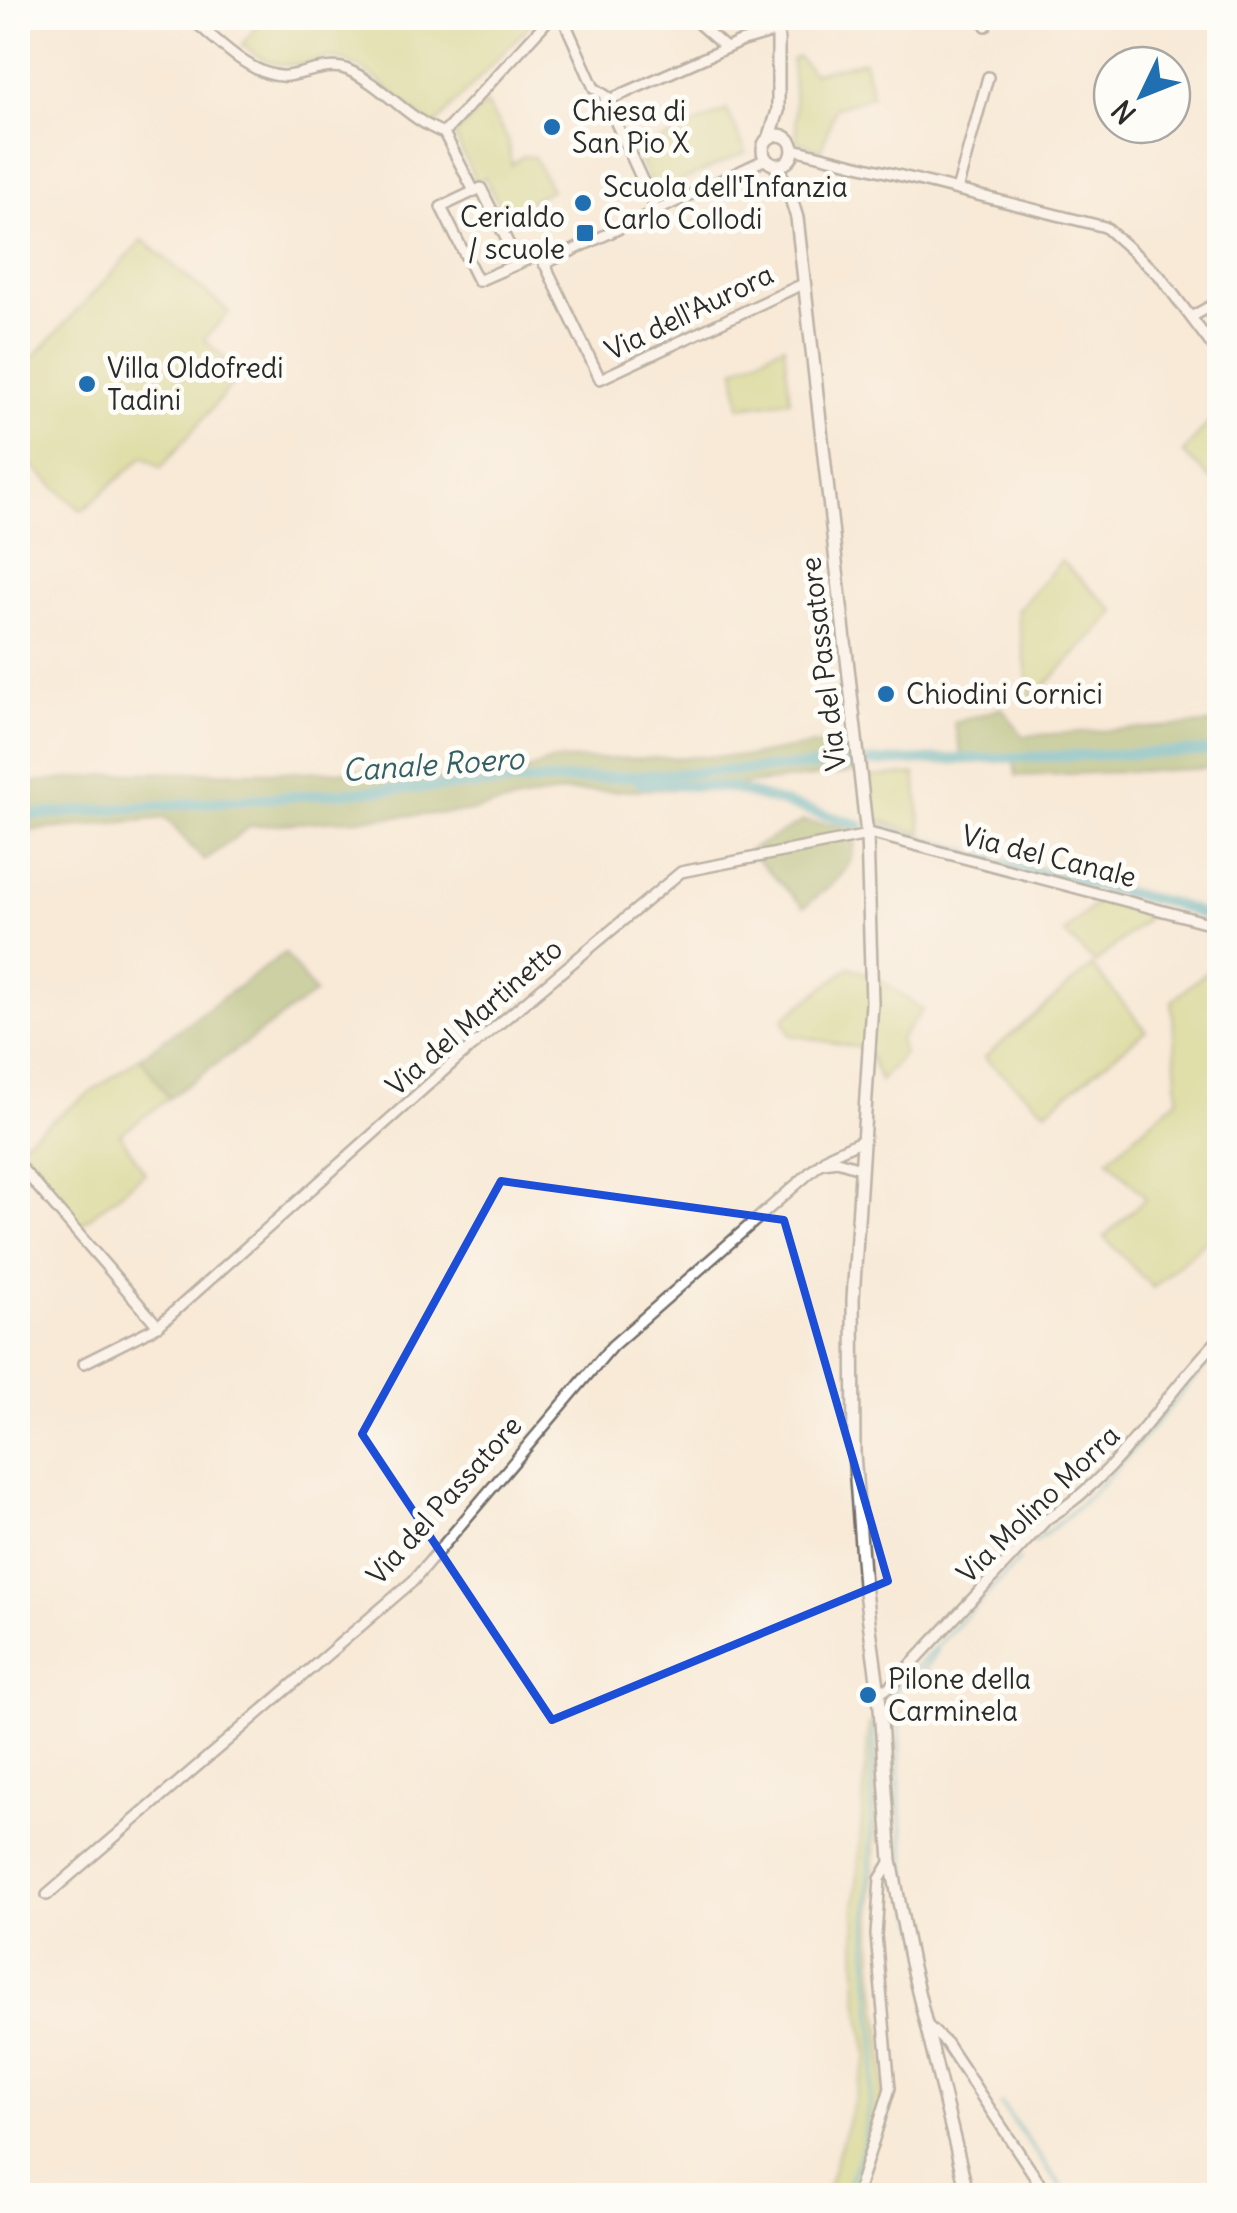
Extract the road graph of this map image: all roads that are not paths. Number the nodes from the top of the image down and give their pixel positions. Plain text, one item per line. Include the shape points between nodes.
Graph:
1 (190, 18) edge
2 (550, 18) edge
3 (563, 18) edge
4 (692, 18) edge
5 (778, 18) edge
6 (778, 32) junction
7 (726, 48) junction
8 (988, 78) dead end
9 (605, 99) junction
10 (778, 111) junction
11 (444, 134) junction
12 (770, 136) junction
13 (786, 136) junction
14 (792, 154) junction
15 (770, 162) junction
16 (787, 184) junction
17 (957, 190) junction
18 (474, 192) junction
19 (656, 210) junction
20 (517, 262) junction
21 (544, 264) junction
22 (806, 283) junction
23 (1220, 302) edge
24 (1191, 317) junction
25 (1220, 356) edge
26 (867, 835) junction
27 (1220, 926) edge
28 (863, 1140) junction
29 (18, 1164) edge
30 (820, 1164) junction
31 (860, 1168) junction
32 (158, 1326) junction
33 (1220, 1338) edge
34 (84, 1363) dead end
35 (879, 1694) junction
36 (891, 1860) junction
37 (47, 1895) dead end
38 (927, 2024) junction
39 (856, 2196) edge
40 (968, 2196) edge
41 (1048, 2196) edge

1 - 11 street via 264,71 284,76 344,68
2 - 11 street
3 - 9 street
4 - 7 street
5 - 6 street
6 - 7 street
6 - 10 street
7 - 9 street
8 - 17 street
9 - 19 street
10 - 12 street
10 - 13 street
11 - 18 street
12 - 13 street
12 - 15 street via 762,149
13 - 14 street
14 - 15 street
14 - 16 street, Via del Passatore
14 - 17 street
15 - 16 street, Via del Passatore
15 - 19 street
16 - 22 street, Via del Passatore
17 - 24 street via 1104,226 1159,274
18 - 20 street via 481,188
18 - 20 street via 442,207 478,281
19 - 21 street
20 - 21 street via 540,254
21 - 22 street, Via dell'Aurora via 600,379
22 - 26 street, Via del Passatore
23 - 24 street
24 - 25 street
26 - 27 street, Via del Canale
26 - 28 street, Via del Passatore via 872,1003
26 - 32 street, Via del Martinetto via 670,877
28 - 30 street, Via del Passatore
28 - 31 street, Via del Passatore
29 - 32 street
30 - 31 street
30 - 37 street, Via del Passatore via 612,1346 413,1581
31 - 35 street, Via del Passatore via 854,1453
32 - 34 street, Via del Martinetto
33 - 35 street, Via Molino Morra via 1143,1433 1072,1504 1046,1519
35 - 36 street, Via del Passatore
36 - 38 street, Via del Passatore
36 - 39 street via 880,1879 876,1935 890,2088
38 - 40 street, Via del Passatore
38 - 41 street via 946,2042

